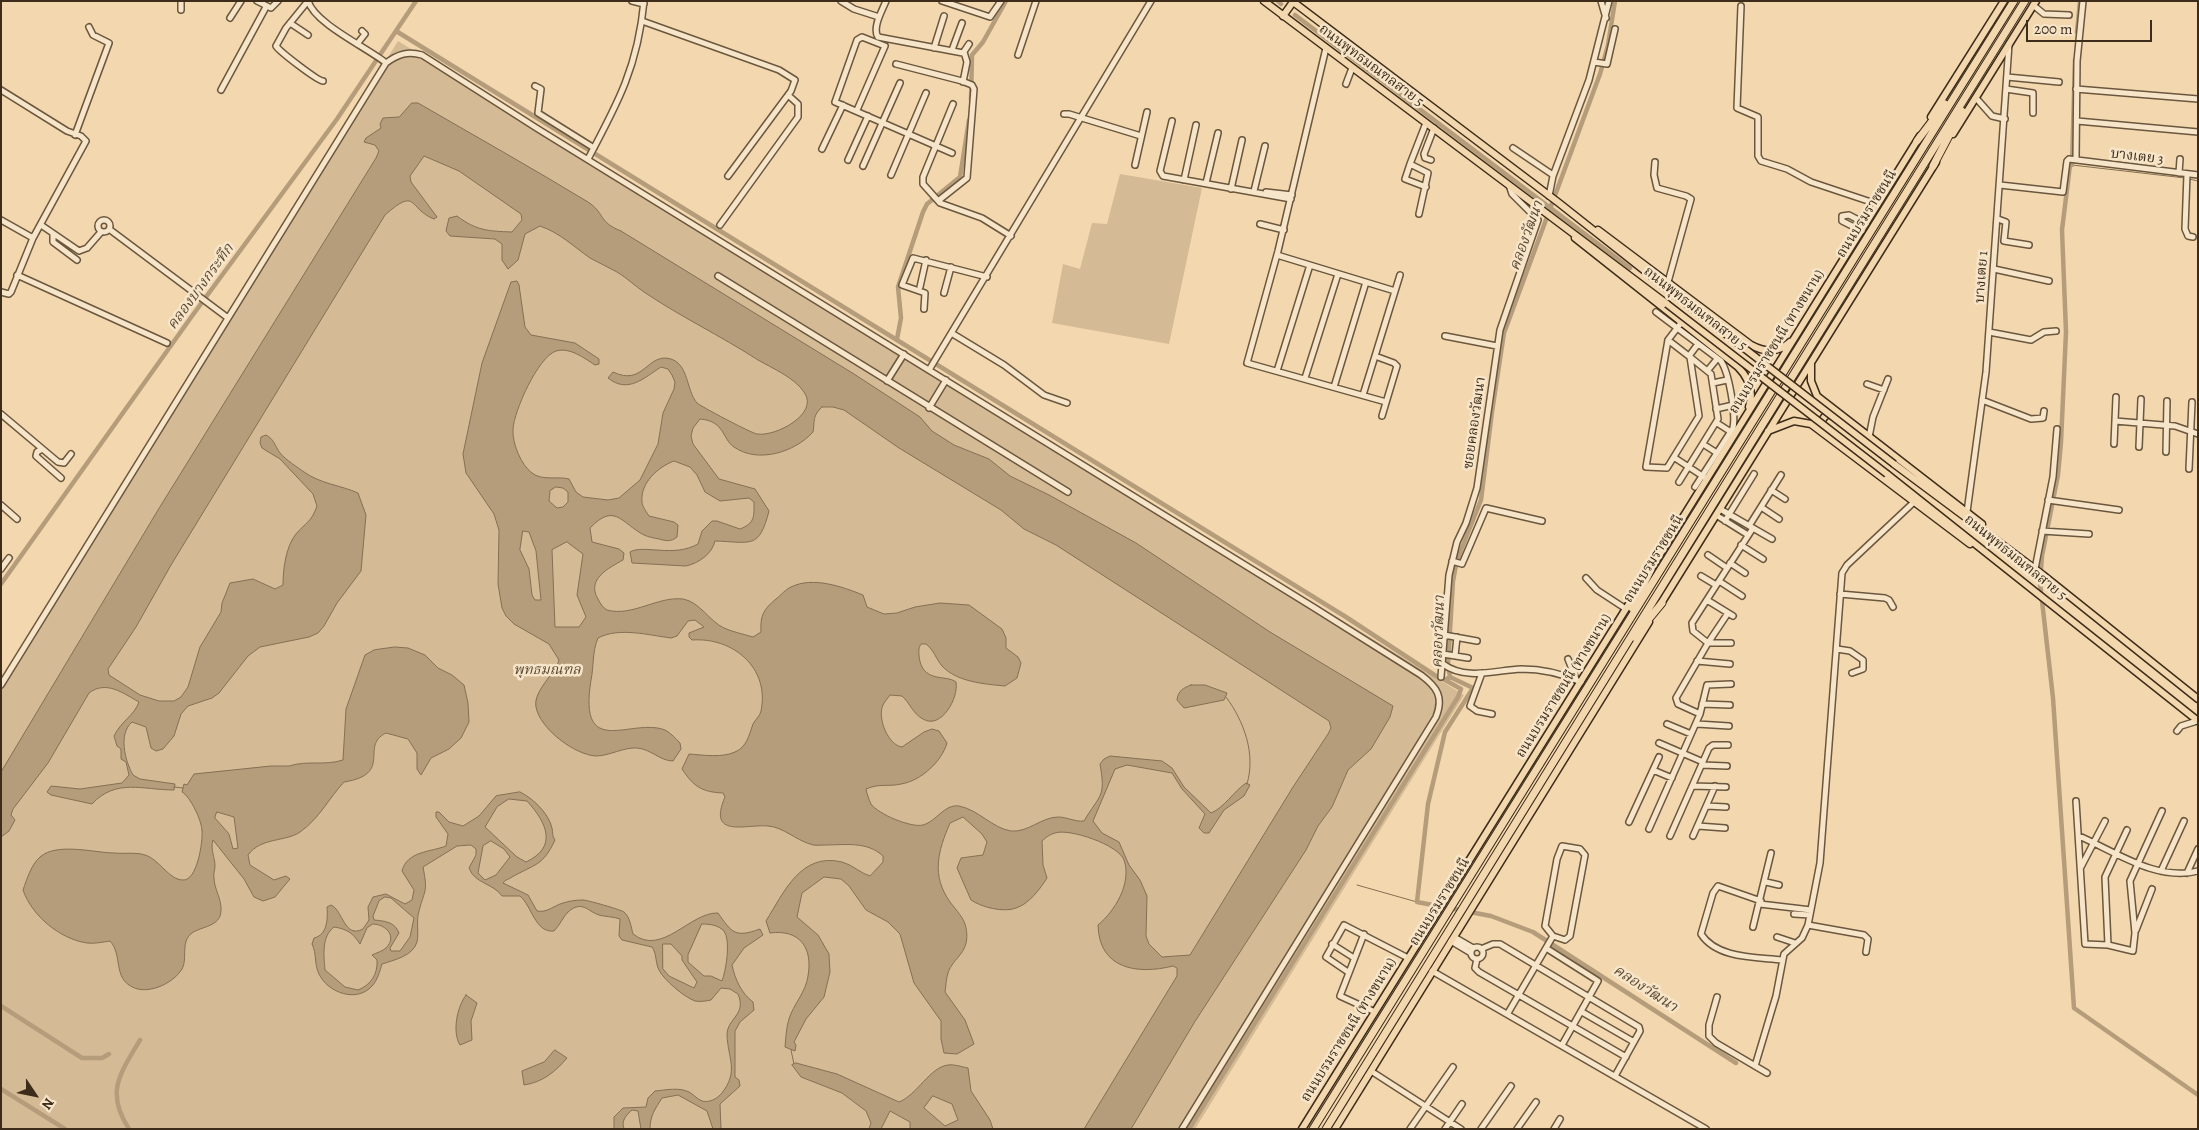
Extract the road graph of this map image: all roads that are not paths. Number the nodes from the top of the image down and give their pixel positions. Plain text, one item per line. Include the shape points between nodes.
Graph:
1 (181, 1) edge
2 (241, 1) edge
3 (257, 1) edge
4 (278, 1) edge
5 (632, 1) edge
6 (840, 1) edge
7 (886, 1) edge
8 (942, 1) edge
9 (1001, 1) edge
10 (1036, 1) edge
11 (1151, 1) edge
12 (1264, 1) edge
13 (1601, 1) edge
14 (1609, 1) edge
15 (2004, 1) edge
16 (2014, 1) edge
17 (2025, 1) edge
18 (2083, 1) edge
19 (307, 2) edge
20 (1292, 2) edge
21 (644, 3) edge
22 (2034, 3) edge
23 (1742, 6) dead end
24 (266, 7) junction
25 (181, 10) dead end
26 (2069, 15) dead end
27 (944, 16) dead end
28 (1283, 16) junction
29 (879, 17) junction
30 (230, 18) dead end
31 (1606, 18) junction
32 (642, 21) junction
33 (290, 23) junction
34 (962, 23) dead end
35 (89, 27) dead end
36 (1615, 29) dead end
37 (362, 31) dead end
38 (308, 35) dead end
39 (2010, 43) junction
40 (357, 44) junction
41 (969, 44) dead end
42 (934, 48) junction
43 (1326, 48) junction
44 (952, 50) junction
45 (964, 52) junction
46 (1018, 55) dead end
47 (386, 63) junction
48 (1599, 63) junction
49 (896, 64) dead end
50 (1352, 68) junction
51 (2007, 77) junction
52 (324, 81) dead end
53 (963, 82) junction
54 (2059, 82) dead end
55 (900, 83) dead end
56 (1346, 84) dead end
57 (1962, 84) junction
58 (1974, 84) junction
59 (536, 86) dead end
60 (2006, 89) junction
61 (2076, 89) junction
62 (1, 90) edge
63 (221, 90) dead end
64 (926, 93) dead end
65 (788, 95) junction
66 (1976, 98) junction
67 (2198, 99) edge
68 (953, 104) dead end
69 (843, 105) junction
70 (857, 110) junction
71 (1147, 112) dead end
72 (2033, 113) dead end
73 (1064, 114) dead end
74 (868, 116) junction
75 (1081, 118) junction
76 (2005, 119) junction
77 (1172, 121) dead end
78 (2077, 121) junction
79 (882, 123) junction
80 (1426, 123) junction
81 (1196, 125) dead end
82 (1434, 128) junction
83 (2198, 132) edge
84 (1218, 133) dead end
85 (909, 134) junction
86 (75, 135) junction
87 (1141, 136) junction
88 (1242, 140) dead end
89 (1917, 142) junction
90 (936, 146) junction
91 (1265, 146) dead end
92 (1513, 148) dead end
93 (822, 149) dead end
94 (952, 153) dead end
95 (591, 154) junction
96 (2180, 159) dead end
97 (848, 160) dead end
98 (1431, 160) dead end
99 (2073, 160) junction
100 (1655, 162) dead end
101 (1410, 164) junction
102 (1135, 165) dead end
103 (864, 166) dead end
104 (1933, 166) junction
105 (2179, 173) junction
106 (891, 175) dead end
107 (1553, 175) junction
108 (2198, 175) edge
109 (728, 176) dead end
110 (2186, 177) junction
111 (1184, 180) junction
112 (1206, 183) junction
113 (1509, 185) junction
114 (2000, 185) junction
115 (1426, 187) junction
116 (1231, 189) junction
117 (1254, 191) junction
118 (1549, 196) junction
119 (1291, 197) junction
120 (936, 199) junction
121 (1878, 204) junction
122 (1568, 210) junction
123 (1418, 214) dead end
124 (1998, 219) junction
125 (1, 220) edge
126 (1556, 220) junction
127 (1260, 224) dead end
128 (1866, 224) junction
129 (41, 225) junction
130 (720, 225) dead end
131 (109, 229) junction
132 (1284, 230) junction
133 (1862, 230) junction
134 (101, 232) junction
135 (53, 234) junction
136 (1011, 236) junction
137 (2193, 237) dead end
138 (33, 238) junction
139 (2030, 245) dead end
140 (1277, 254) junction
141 (77, 260) dead end
142 (926, 260) junction
143 (1310, 265) junction
144 (951, 267) junction
145 (1994, 269) junction
146 (1338, 274) junction
147 (17, 275) junction
148 (718, 276) dead end
149 (1400, 276) dead end
150 (987, 277) junction
151 (2049, 281) dead end
152 (1366, 282) junction
153 (1668, 282) junction
154 (920, 288) dead end
155 (1395, 291) junction
156 (1, 292) edge
157 (944, 293) dead end
158 (924, 309) dead end
159 (1656, 312) dead end
160 (228, 318) junction
161 (1679, 325) junction
162 (2056, 331) dead end
163 (1989, 332) junction
164 (953, 334) junction
165 (1737, 335) junction
166 (1445, 336) dead end
167 (1795, 338) junction
168 (1668, 340) junction
169 (167, 344) dead end
170 (1698, 344) junction
171 (1497, 346) junction
172 (904, 354) junction
173 (1375, 356) junction
174 (1718, 356) junction
175 (1690, 357) junction
176 (1811, 362) junction
177 (929, 370) junction
178 (1708, 370) junction
179 (1277, 371) junction
180 (1305, 378) junction
181 (1888, 379) dead end
182 (946, 380) junction
183 (1727, 380) junction
184 (887, 381) junction
185 (1713, 383) junction
186 (1867, 384) dead end
187 (1334, 387) junction
188 (1884, 390) junction
189 (1363, 396) junction
190 (2116, 397) dead end
191 (2141, 399) dead end
192 (1982, 400) junction
193 (2167, 401) dead end
194 (1386, 402) junction
195 (2192, 402) dead end
196 (1067, 403) dead end
197 (1733, 405) junction
198 (929, 408) junction
199 (1716, 408) junction
200 (2044, 411) dead end
201 (1, 414) edge
202 (1841, 415) junction
203 (1382, 416) dead end
204 (1746, 416) junction
205 (2115, 421) junction
206 (1717, 423) junction
207 (2140, 424) junction
208 (2166, 426) junction
209 (2057, 429) dead end
210 (1768, 430) junction
211 (1731, 432) junction
212 (2190, 432) junction
213 (1823, 433) junction
214 (2198, 434) edge
215 (1869, 437) junction
216 (1703, 444) junction
217 (2114, 444) dead end
218 (2139, 447) dead end
219 (42, 449) junction
220 (2166, 452) dead end
221 (1718, 453) junction
222 (71, 454) dead end
223 (1675, 458) junction
224 (1689, 468) junction
225 (2189, 469) dead end
226 (1754, 474) dead end
227 (1781, 475) dead end
228 (61, 478) dead end
229 (1704, 478) junction
230 (1679, 482) dead end
231 (1695, 487) dead end
232 (1772, 490) junction
233 (1068, 492) dead end
234 (1759, 495) dead end
235 (1785, 498) dead end
236 (1766, 499) junction
237 (2052, 501) junction
238 (1914, 502) junction
239 (1, 505) edge
240 (1760, 507) junction
241 (1720, 509) junction
242 (2119, 510) dead end
243 (1967, 512) junction
244 (1729, 514) junction
245 (1716, 516) junction
246 (16, 519) dead end
247 (1779, 519) dead end
248 (1542, 521) dead end
249 (1725, 521) junction
250 (1751, 527) junction
251 (2045, 532) junction
252 (2088, 534) dead end
253 (1748, 535) junction
254 (1772, 538) dead end
255 (1741, 545) junction
256 (2004, 546) junction
257 (1708, 555) dead end
258 (9, 558) dead end
259 (1763, 559) dead end
260 (1453, 561) junction
261 (1996, 561) junction
262 (1728, 566) junction
263 (1, 569) edge
264 (1651, 569) junction
265 (2038, 571) junction
266 (1745, 573) dead end
267 (1702, 576) dead end
268 (1586, 578) dead end
269 (1717, 583) junction
270 (1840, 594) junction
271 (1742, 596) dead end
272 (1707, 600) junction
273 (1662, 603) junction
274 (1893, 607) dead end
275 (1626, 608) junction
276 (1446, 635) junction
277 (1455, 637) junction
278 (1477, 641) dead end
279 (1708, 643) junction
280 (1731, 644) dead end
281 (1837, 649) junction
282 (1444, 654) junction
283 (1454, 656) junction
284 (1468, 658) dead end
285 (1568, 660) dead end
286 (1697, 661) junction
287 (1604, 662) junction
288 (1613, 664) junction
289 (1730, 664) dead end
290 (1444, 665) junction
291 (1482, 673) junction
292 (1852, 673) dead end
293 (1441, 677) dead end
294 (1578, 681) junction
295 (1731, 684) dead end
296 (1, 685) edge
297 (2198, 699) edge
298 (1702, 704) junction
299 (1730, 705) dead end
300 (1492, 714) dead end
301 (1700, 714) junction
302 (2197, 721) edge
303 (1667, 724) dead end
304 (1696, 724) junction
305 (1729, 726) dead end
306 (2177, 731) dead end
307 (1692, 734) junction
308 (1659, 743) dead end
309 (1728, 745) dead end
310 (1683, 753) junction
311 (1659, 757) dead end
312 (1702, 764) junction
313 (1727, 766) dead end
314 (1653, 770) junction
315 (1672, 778) junction
316 (1692, 786) junction
317 (1715, 786) junction
318 (1726, 787) dead end
319 (2076, 801) dead end
320 (1707, 806) junction
321 (1726, 807) dead end
322 (2162, 811) dead end
323 (2105, 821) dead end
324 (2184, 821) dead end
325 (1629, 822) dead end
326 (1698, 826) junction
327 (1725, 828) dead end
328 (1649, 829) dead end
329 (2126, 830) dead end
330 (1670, 836) dead end
331 (1693, 836) dead end
332 (2078, 836) junction
333 (2094, 842) junction
334 (2198, 849) edge
335 (1771, 853) dead end
336 (2115, 853) junction
337 (2138, 863) junction
338 (2081, 867) junction
339 (2161, 871) junction
340 (2198, 872) edge
341 (2188, 873) junction
342 (1766, 882) junction
343 (1779, 885) dead end
344 (2152, 888) dead end
345 (1761, 902) junction
346 (1811, 913) junction
347 (1794, 914) dead end
348 (1808, 925) junction
349 (1753, 927) dead end
350 (2135, 933) junction
351 (1364, 934) junction
352 (1777, 937) dead end
353 (1452, 939) junction
354 (1549, 942) junction
355 (1795, 943) junction
356 (1332, 944) junction
357 (2108, 945) junction
358 (1481, 949) junction
359 (1472, 951) junction
360 (1866, 952) dead end
361 (1354, 958) junction
362 (1408, 958) junction
363 (1477, 959) junction
364 (1782, 960) junction
365 (1535, 966) junction
366 (1432, 971) junction
367 (1348, 972) junction
368 (1519, 995) junction
369 (1717, 997) dead end
370 (1590, 998) junction
371 (1375, 1012) junction
372 (1582, 1012) junction
373 (1508, 1013) junction
374 (1573, 1027) junction
375 (1634, 1042) junction
376 (1562, 1045) junction
377 (1626, 1057) junction
378 (1756, 1066) junction
379 (1453, 1067) dead end
380 (1371, 1071) junction
381 (1767, 1073) dead end
382 (1615, 1076) junction
383 (1511, 1086) dead end
384 (1536, 1102) dead end
385 (1462, 1104) dead end
386 (1425, 1105) junction
387 (1560, 1119) dead end
388 (1450, 1122) junction
389 (1182, 1129) edge
390 (1302, 1129) edge
391 (1313, 1129) edge
392 (1326, 1129) edge
393 (1335, 1129) edge
394 (1410, 1129) edge
395 (1445, 1129) edge
396 (1461, 1129) edge
397 (1481, 1129) edge
398 (1517, 1129) edge
399 (1554, 1129) edge
400 (1706, 1129) edge

1 - 25 street
2 - 30 street
3 - 24 street
4 - 24 street via 274,7
5 - 21 street
6 - 29 street
7 - 29 street
8 - 9 street via 990,17
10 - 46 street
11 - 75 street
12 - 28 main road, ถนนพุทธมณฑลสาย 5
13 - 31 street
14 - 31 street
15 - 89 main road, ถนนบรมราชชนนี (ทางขนาน)
16 - 57 highway, ถนนบรมราชชนนี
17 - 58 highway, ถนนบรมราชชนนี
18 - 61 street
19 - 33 street
19 - 40 street
20 - 28 main road
20 - 118 main road, ถนนพุทธมณฑลสาย 5
21 - 32 street
22 - 26 street via 2044,14
22 - 39 main road
23 - 121 street via 1737,108 1758,117 1758,156 1761,161
24 - 63 street
27 - 42 street
28 - 43 main road, ถนนพุทธมณฑลสาย 5
29 - 42 street via 878,37
31 - 48 street
32 - 65 street via 790,75 796,83
32 - 95 street via 636,56 625,88
33 - 38 street
33 - 52 street via 276,46 311,72 315,79
34 - 44 street
35 - 86 street via 93,35 109,43
36 - 48 street via 1608,62
37 - 40 street via 365,34
39 - 51 street, บางเตย 1
39 - 66 main road
40 - 47 street
41 - 45 street
42 - 44 street
43 - 50 main road, ถนนพุทธมณฑลสาย 5
43 - 119 street
44 - 45 street
45 - 53 street via 967,62
47 - 95 street via 400,54 422,55
47 - 160 street
48 - 107 street
49 - 53 street
50 - 56 street
50 - 80 main road, ถนนพุทธมณฑลสาย 5
51 - 54 street
51 - 60 street, บางเตย 1
53 - 120 street via 974,89 967,178
55 - 79 street
57 - 89 highway
57 - 287 highway, ถนนบรมราชชนนี
58 - 104 highway
58 - 288 highway, ถนนบรมราชชนนี
59 - 95 street via 541,89 538,113
60 - 72 street via 2033,93
60 - 76 street, บางเตย 1
61 - 67 street
61 - 78 street
62 - 86 street
64 - 85 street
65 - 109 street
65 - 130 street via 798,104 798,117
66 - 76 street via 1992,116
66 - 104 main road
68 - 90 street
69 - 70 street
69 - 70 street via 835,102 857,40 862,37 884,44
69 - 93 street
70 - 74 street
71 - 87 street
73 - 75 street
74 - 79 street
74 - 97 street
75 - 87 street
75 - 136 street
76 - 114 street, บางเตย 1
77 - 111 street via 1160,171 1166,177
78 - 83 street
78 - 99 street
79 - 85 street
79 - 103 street
80 - 82 main road, ถนนพุทธมณฑลสาย 5
80 - 101 street
81 - 111 street
82 - 98 street via 1424,154
82 - 113 main road, ถนนพุทธมณฑลสาย 5
84 - 112 street
85 - 90 street
85 - 106 street
86 - 129 street via 86,141
87 - 102 street
88 - 116 street
89 - 121 main road, ถนนบรมราชชนนี (ทางขนาน)
90 - 94 street
90 - 120 street via 922,181
91 - 117 street
92 - 107 street
95 - 172 street
96 - 105 street
99 - 105 street, บางเตย 3
99 - 114 street via 2067,161 2063,192
100 - 153 street via 1657,188 1691,200
101 - 115 street via 1428,173
101 - 115 street via 1405,179
104 - 176 main road
105 - 110 street, บางเตย 3
107 - 118 street
108 - 110 street, บางเตย 3
110 - 137 street via 2185,229 2188,236
111 - 112 street
112 - 116 street
113 - 126 main road, ถนนพุทธมณฑลสาย 5
113 - 171 street, ซอยคลองวัฒนา via 1512,194 1538,220 1504,316
114 - 124 street, บางเตย 1
115 - 123 street
116 - 117 street
117 - 119 street
118 - 122 main road, ถนนพุทธมณฑลสาย 5
119 - 132 street
120 - 136 street via 982,218
121 - 128 main road, ถนนบรมราชชนนี (ทางขนาน)
122 - 153 main road
122 - 256 main road, ถนนพุทธมณฑลสาย 5, bridge
124 - 139 street via 2006,222 2004,241
124 - 145 street, บางเตย 1
125 - 138 street
126 - 161 main road
126 - 261 main road, ถนนพุทธมณฑลสาย 5, bridge
127 - 132 street
128 - 133 main road, ถนนบรมราชชนนี (ทางขนาน)
128 - 133 street via 1849,215 1842,216 1842,221
129 - 135 street
129 - 138 street
131 - 134 street
131 - 134 street via 109,223 104,220 98,223
131 - 160 street
132 - 140 street
133 - 167 main road, ถนนบรมราชชนนี (ทางขนาน)
134 - 135 street via 87,248 79,251
135 - 141 street via 53,242
136 - 150 street
138 - 147 street
140 - 143 street
140 - 179 street via 1247,362
142 - 144 street
142 - 154 street
142 - 158 street via 912,259 902,285 925,293
143 - 146 street
143 - 179 street
144 - 150 street
144 - 157 street
145 - 151 street
145 - 163 street, บางเตย 1
146 - 152 street
146 - 180 street
147 - 156 street via 10,293
147 - 169 street
148 - 184 street
149 - 155 street
150 - 164 street
152 - 155 street
152 - 187 street
153 - 165 main road
155 - 173 street
159 - 161 street
160 - 296 street
161 - 168 street
161 - 170 street
161 - 174 main road
162 - 163 street via 2044,332 2031,340
163 - 192 street, บางเตย 1
164 - 177 street
164 - 196 street via 1004,365 1044,395
165 - 167 main road via 1766,351 1779,350
165 - 174 main road via 1734,349
166 - 171 street
167 - 204 main road, ถนนบรมราชชนนี (ทางขนาน)
168 - 175 street
168 - 223 street via 1646,467 1667,468
170 - 174 street
170 - 175 street
171 - 260 street, ซอยคลองวัฒนา via 1477,488
172 - 177 street
172 - 184 street
173 - 189 street
173 - 194 street via 1397,366
174 - 178 street
174 - 183 street
174 - 204 main road via 1738,366 1748,381 1752,394
175 - 178 street
175 - 223 street via 1699,416
176 - 202 main road via 1812,388
176 - 210 main road
177 - 182 street
178 - 185 street
179 - 180 street
180 - 187 street
181 - 188 street
182 - 198 street
182 - 389 street via 1421,674 1440,697 1436,716
183 - 185 street
183 - 197 street
184 - 198 street
185 - 199 street
186 - 188 street
187 - 189 street
188 - 215 street
189 - 194 street
190 - 205 street
191 - 207 street
192 - 200 street via 2031,419 2042,418
192 - 243 street, บางเตย 1
193 - 208 street
194 - 203 street
195 - 212 street
197 - 199 street
197 - 211 street via 1735,417
198 - 233 street
199 - 206 street
201 - 219 street
202 - 213 main road via 1826,415 1820,426
202 - 215 main road
204 - 229 main road, ถนนบรมราชชนนี (ทางขนาน)
205 - 207 street
205 - 217 street
206 - 211 street
206 - 216 street
207 - 208 street
207 - 218 street
208 - 212 street
208 - 220 street
209 - 237 street
210 - 213 main road via 1794,421 1811,424
210 - 241 main road
211 - 221 street
212 - 214 street
212 - 225 street
213 - 238 main road
215 - 243 main road
216 - 221 street
216 - 224 street
219 - 222 street via 61,463
219 - 228 street via 36,456
221 - 229 street
223 - 224 street
224 - 229 street
224 - 230 street
226 - 244 street
227 - 232 street
229 - 231 street
229 - 264 main road, ถนนบรมราชชนนี (ทางขนาน)
232 - 235 street
232 - 236 street
234 - 236 street
236 - 240 street
237 - 242 street
237 - 251 street
238 - 261 main road
238 - 270 street via 1847,565 1842,573
239 - 246 street
240 - 247 street
240 - 250 street
241 - 244 street
241 - 245 main road
243 - 256 main road
244 - 249 street
244 - 250 street
245 - 249 street
245 - 273 main road
248 - 260 street via 1486,508 1460,563
249 - 253 street
250 - 253 street
250 - 254 street
251 - 252 street
251 - 265 street
253 - 255 street
255 - 259 street
255 - 262 street
256 - 265 main road, ถนนพุทธมณฑลสาย 5
257 - 262 street
258 - 263 street
260 - 276 street, ซอยคลองวัฒนา via 1446,594
261 - 302 main road, ถนนพุทธมณฑลสาย 5
262 - 266 street
262 - 269 street
264 - 275 main road, ถนนบรมราชชนนี (ทางขนาน)
264 - 287 highway
265 - 297 main road, ถนนพุทธมณฑลสาย 5
267 - 269 street
268 - 275 street via 1597,590
269 - 271 street
269 - 272 street
270 - 274 street via 1885,598
270 - 281 street
272 - 279 street via 1692,628
272 - 279 street via 1730,615
273 - 288 highway
273 - 353 main road
275 - 294 main road, ถนนบรมราชชนนี (ทางขนาน)
276 - 277 street
276 - 282 street, ซอยคลองวัฒนา
277 - 278 street
277 - 283 street
279 - 280 street
279 - 286 street
281 - 292 street via 1850,651 1863,660 1863,669
281 - 346 street via 1823,842
282 - 283 street
282 - 290 street, ซอยคลองวัฒนา
283 - 284 street
285 - 294 street
286 - 289 street
286 - 301 street via 1676,698 1678,704
287 - 391 highway, ถนนบรมราชชนนี
288 - 392 highway, ถนนบรมราชชนนี
290 - 291 street via 1453,670
290 - 293 street, ซอยคลองวัฒนา
291 - 294 street via 1535,670
291 - 300 street via 1470,706
294 - 362 main road, ถนนบรมราชชนนี (ทางขนาน)
295 - 298 street via 1707,685
298 - 299 street
298 - 301 street
301 - 304 street
302 - 306 street via 2181,726
303 - 307 street
304 - 305 street
304 - 307 street
307 - 310 street
308 - 310 street
309 - 312 street via 1711,746
310 - 312 street
310 - 315 street
311 - 314 street
312 - 313 street
312 - 316 street
314 - 315 street
314 - 325 street
315 - 328 street
316 - 317 street
316 - 330 street
317 - 318 street
317 - 320 street
319 - 332 street
320 - 321 street
320 - 326 street
322 - 337 street
323 - 333 street
324 - 339 street
326 - 327 street
326 - 331 street
329 - 336 street
332 - 333 street
332 - 338 street
333 - 336 street
333 - 338 street
334 - 341 street
335 - 342 street
336 - 337 street
336 - 357 street via 2105,877
337 - 339 street
337 - 350 street via 2130,881
338 - 357 street via 2084,944
339 - 341 street
340 - 341 street
342 - 343 street
342 - 345 street
344 - 350 street
345 - 346 street
345 - 349 street
345 - 364 street via 1718,886 1713,893 1702,934 1727,952
346 - 347 street
346 - 348 street
348 - 355 street via 1804,935
348 - 360 street via 1864,935 1868,939
350 - 357 street via 2133,951
351 - 356 street via 1344,925
351 - 361 street
351 - 362 street
352 - 355 street
353 - 359 street
353 - 366 main road
354 - 354 street via 1545,926 1559,851 1562,846 1580,849 1585,859 1570,936
354 - 365 street
354 - 370 street via 1597,980
355 - 364 street via 1786,950
356 - 361 street
356 - 367 street via 1326,957
358 - 359 street via 1478,947
358 - 363 street via 1481,956
358 - 365 street via 1498,943
359 - 363 street
361 - 367 street
362 - 371 main road, ถนนบรมราชชนนี (ทางขนาน)
363 - 368 street via 1476,970
364 - 378 street via 1776,996
365 - 368 street
365 - 370 street
366 - 373 street
366 - 380 main road
367 - 371 street via 1340,996
368 - 373 street
368 - 374 street
369 - 378 street via 1709,1036 1716,1044
370 - 372 street
370 - 375 street via 1639,1027
371 - 390 main road, ถนนบรมราชชนนี (ทางขนาน)
372 - 374 street
372 - 375 street
373 - 376 street
374 - 376 street
374 - 377 street
375 - 377 street
376 - 382 street
377 - 382 street
378 - 381 street
379 - 386 street
380 - 386 street
380 - 393 main road
382 - 400 street
383 - 397 street
384 - 398 street
385 - 388 street
386 - 388 street
386 - 394 street
387 - 399 street
388 - 395 street
388 - 396 street

